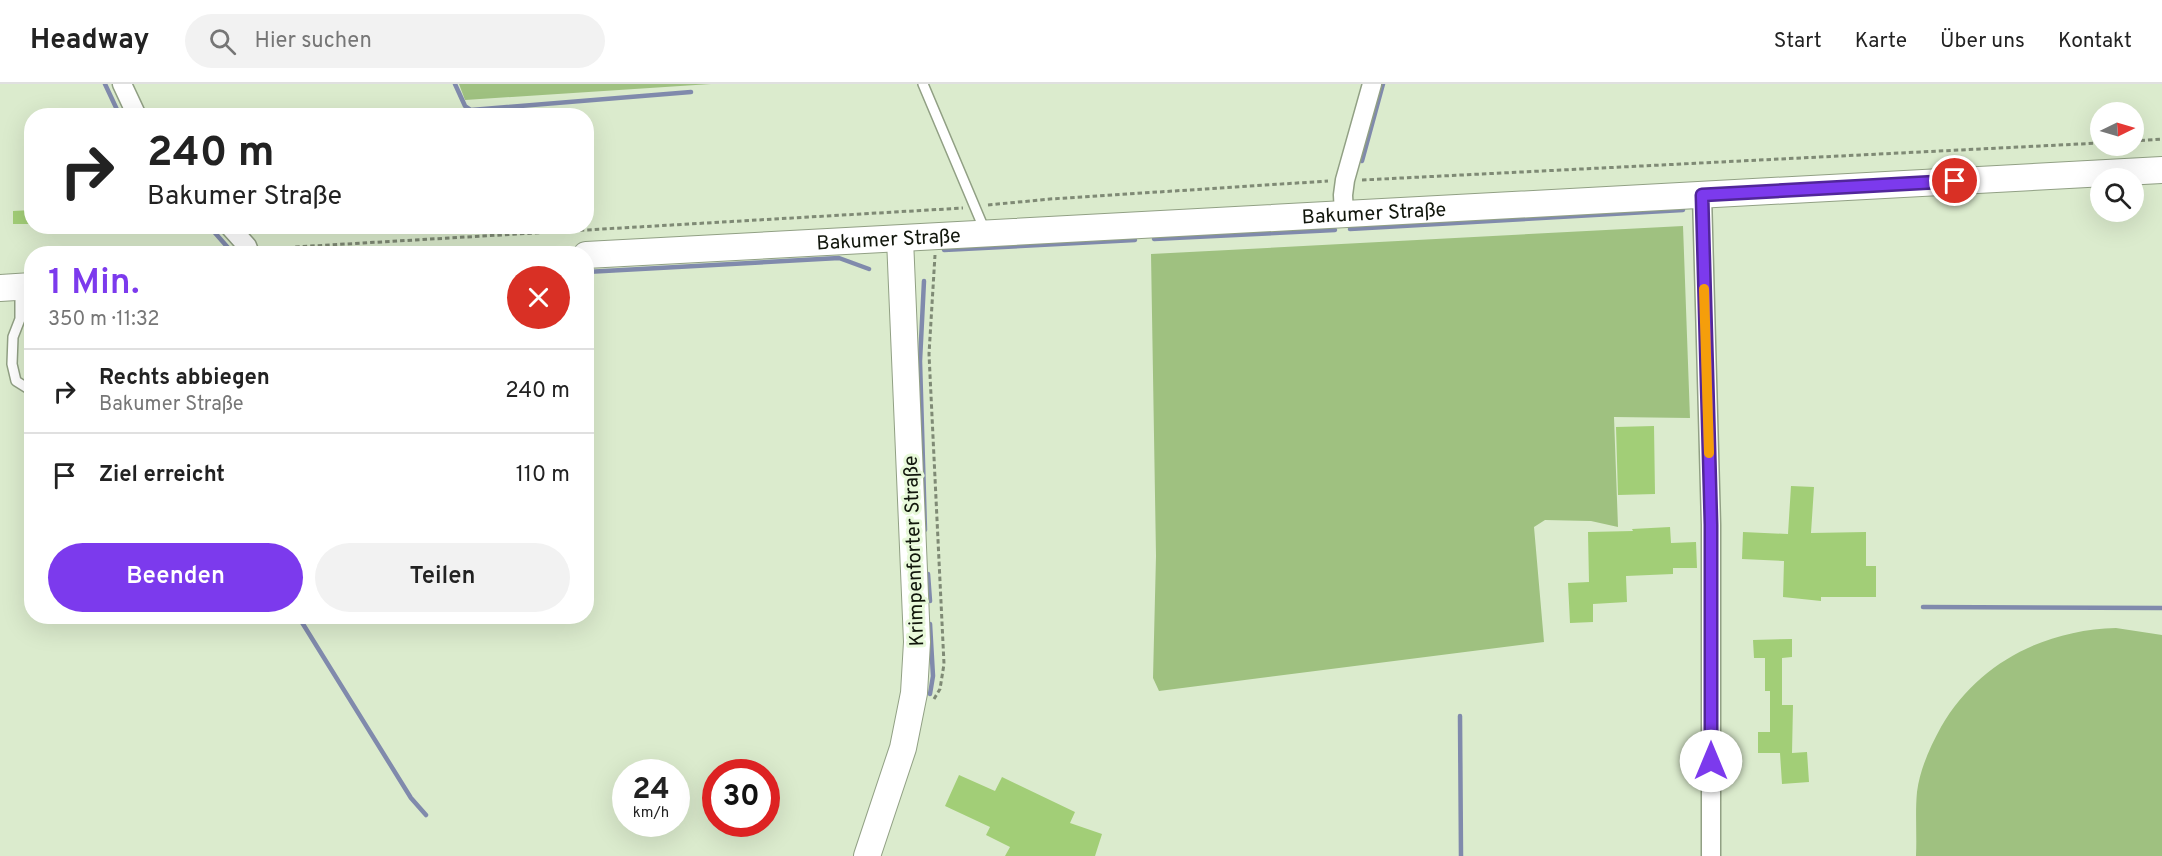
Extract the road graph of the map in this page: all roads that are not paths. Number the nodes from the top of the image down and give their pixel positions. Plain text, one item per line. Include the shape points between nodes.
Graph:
1 (122, 84) edge
2 (923, 84) edge
3 (1371, 84) edge
4 (133, 108) edge
5 (2162, 170) edge
6 (1702, 195) junction
7 (1344, 214) junction
8 (986, 233) junction
9 (236, 234) edge
10 (900, 239) junction
11 (247, 246) edge
12 (594, 255) edge
13 (17, 287) edge
14 (24, 386) edge
15 (867, 856) edge
16 (1712, 856) edge

1 - 4 street
2 - 8 lane
3 - 7 street via 1345,180
5 - 6 main road, Bakumer Straße
6 - 7 main road, Bakumer Straße
6 - 16 street via 1711,525
7 - 8 main road, Bakumer Straße
8 - 10 main road, Bakumer Straße
9 - 11 street
10 - 12 main road, Bakumer Straße
10 - 15 main road, Krimpenforter Straße via 917,642 914,693 903,748
13 - 14 lane via 20,319 13,337 12,364 16,381

